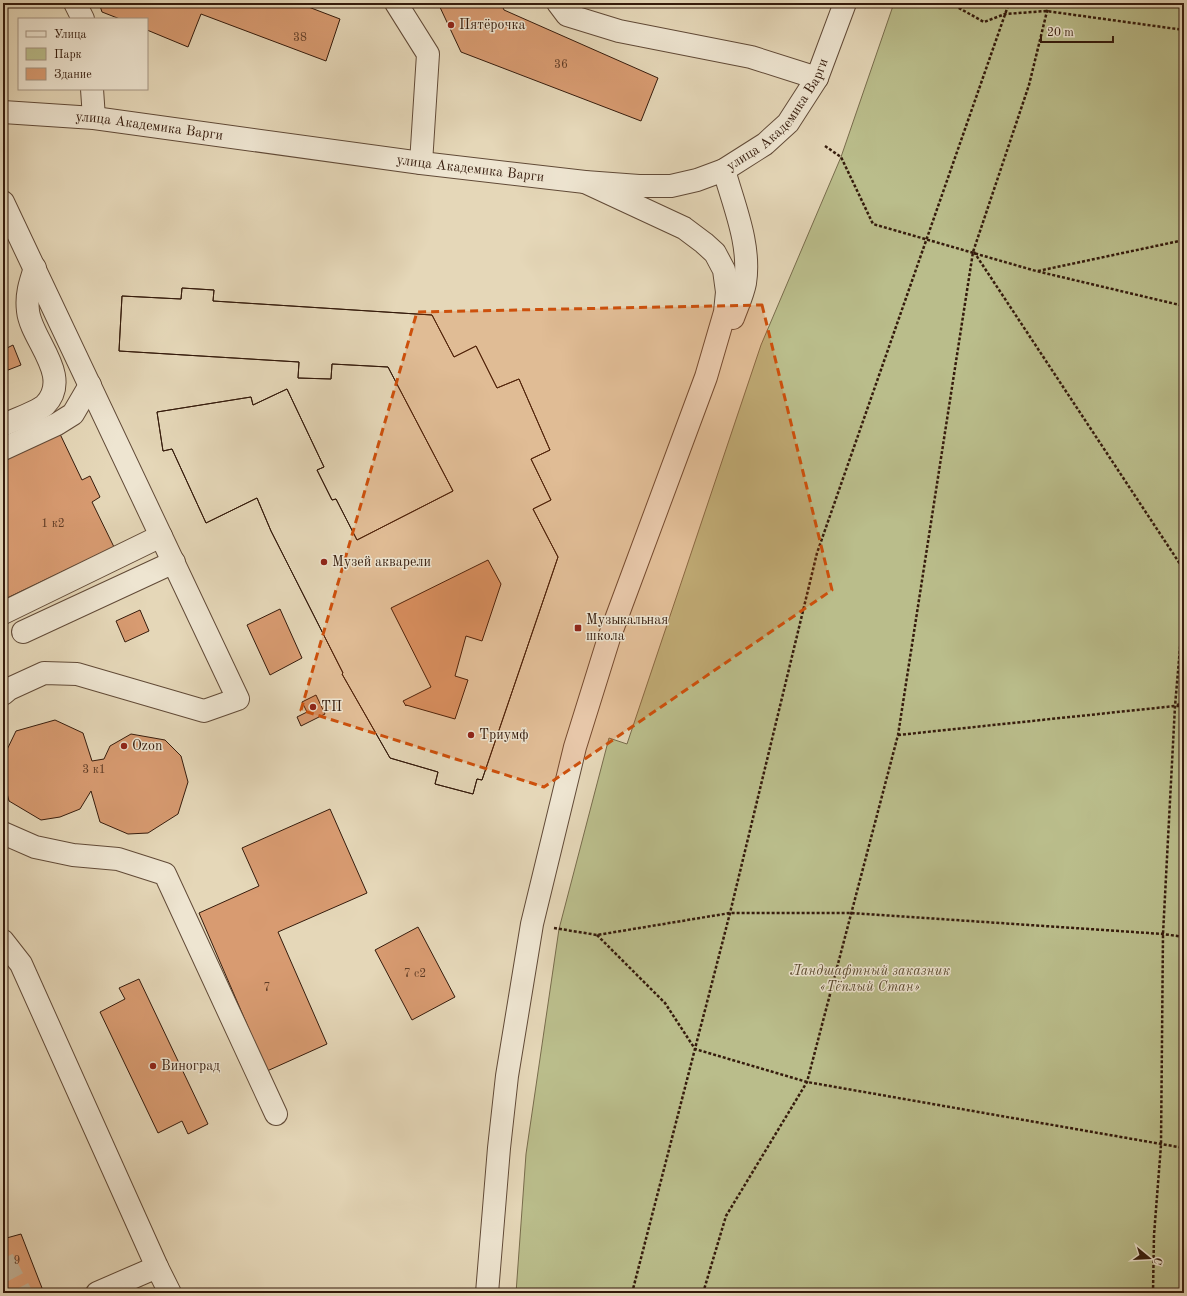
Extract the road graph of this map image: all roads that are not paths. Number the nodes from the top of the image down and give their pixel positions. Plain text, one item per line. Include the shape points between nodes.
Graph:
1 (75, 3) edge
2 (396, 3) edge
3 (558, 3) edge
4 (845, 3) edge
5 (82, 18) edge
6 (817, 78) junction
7 (92, 90) edge
8 (3, 112) edge
9 (94, 118) junction
10 (421, 163) junction
11 (724, 170) junction
12 (585, 182) junction
13 (3, 202) edge
14 (35, 268) junction
15 (706, 377) junction
16 (90, 385) junction
17 (3, 424) edge
18 (3, 449) edge
19 (161, 536) junction
20 (174, 562) junction
21 (3, 614) edge
22 (24, 632) dead end
23 (3, 694) edge
24 (3, 833) edge
25 (3, 941) edge
26 (276, 1114) dead end
27 (157, 1267) junction
28 (97, 1293) edge
29 (170, 1293) edge
30 (487, 1293) edge

1 - 5 street
2 - 10 street via 428,54
3 - 6 street via 567,15 619,31 751,57
4 - 6 street, улица Академика Варги
6 - 11 street, улица Академика Варги via 788,123 765,144
7 - 9 street
8 - 9 street, улица Академика Варги
9 - 10 street, улица Академика Варги
10 - 12 street, улица Академика Варги
11 - 12 street, улица Академика Варги via 671,186
11 - 15 street via 740,225 745,254 745,283 733,320
12 - 15 street via 684,228 715,253 724,270 727,292 725,312
13 - 14 street
14 - 16 street
14 - 17 street via 27,295 28,312 53,371 54,386 52,395 44,406
15 - 30 street via 603,659 575,747 532,924 507,1076
16 - 18 street via 73,414
16 - 19 street
19 - 20 street
19 - 21 street
20 - 22 street
20 - 23 street via 238,699 204,711 77,674 50,673 44,673
24 - 26 street via 35,847 73,855 118,859 165,874
25 - 27 street via 21,964
27 - 28 street
27 - 29 street

